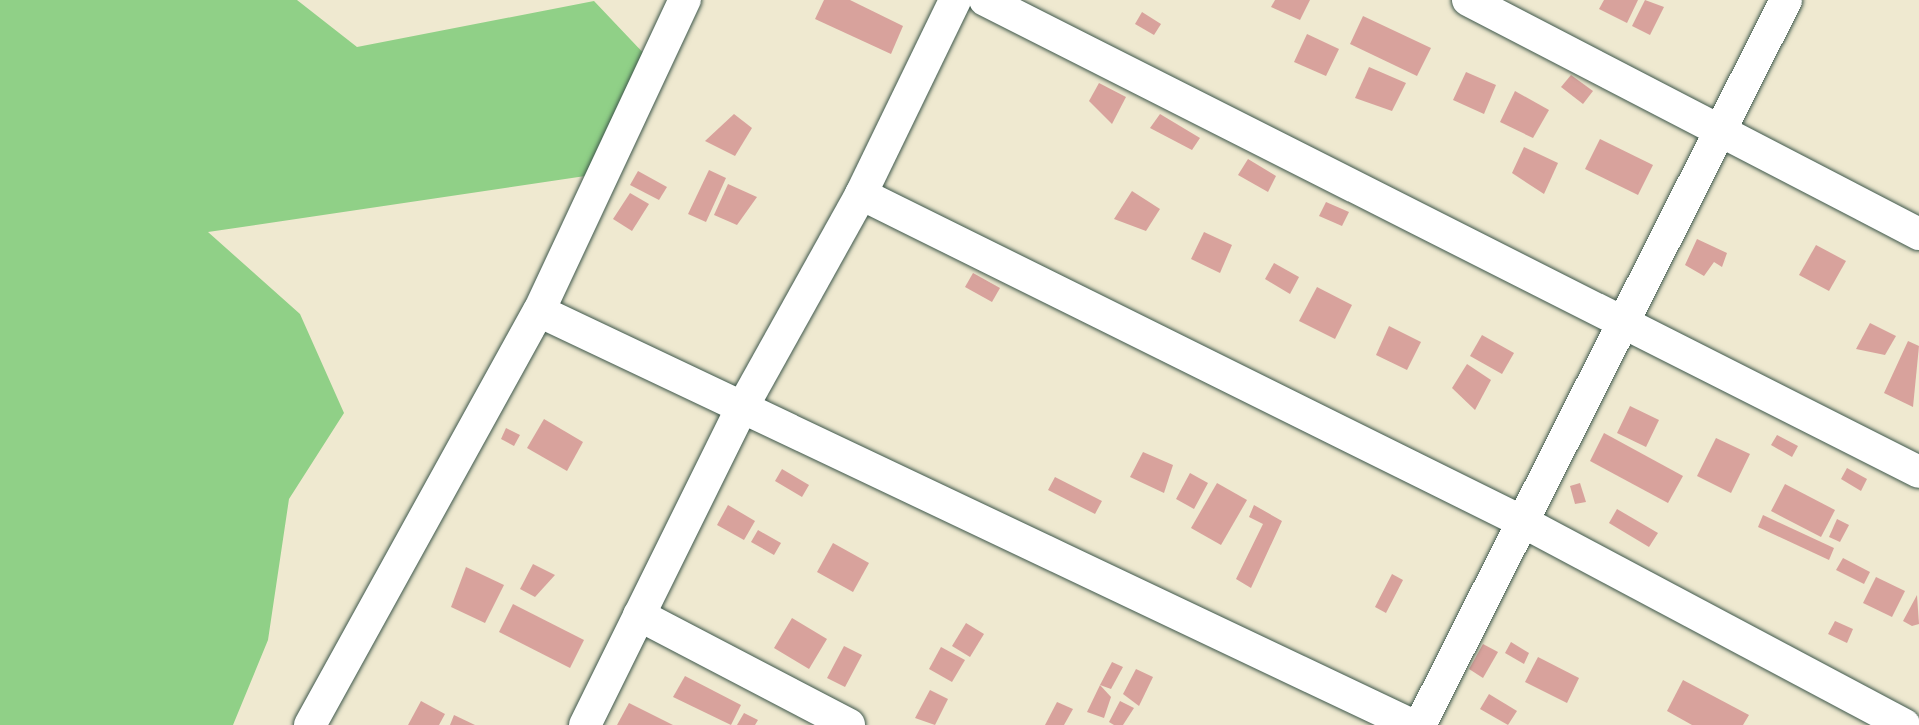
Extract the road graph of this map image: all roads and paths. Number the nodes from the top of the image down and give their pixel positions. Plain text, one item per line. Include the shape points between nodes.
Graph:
1 (685, 0) edge
2 (954, 0) edge
3 (985, 0) edge
4 (1468, 0) edge
5 (1786, 0) edge
6 (1509, 10) edge
7 (1719, 132) junction
8 (861, 194) junction
9 (1919, 234) edge
10 (539, 311) junction
11 (1623, 322) junction
12 (742, 408) junction
13 (1919, 472) edge
14 (1523, 522) junction
15 (639, 615) junction
16 (310, 725) edge
17 (584, 725) edge
18 (849, 725) edge
19 (1412, 725) edge
20 (1420, 725) edge
21 (1904, 725) edge

1 - 10 street
2 - 8 street
3 - 11 street
4 - 6 street
5 - 7 street
6 - 7 street
7 - 9 street
7 - 11 street
8 - 12 street
8 - 14 street
10 - 12 street
10 - 16 street
11 - 13 street
11 - 14 street
12 - 15 street
12 - 19 street
14 - 20 street
14 - 21 street
15 - 17 street
15 - 18 street

